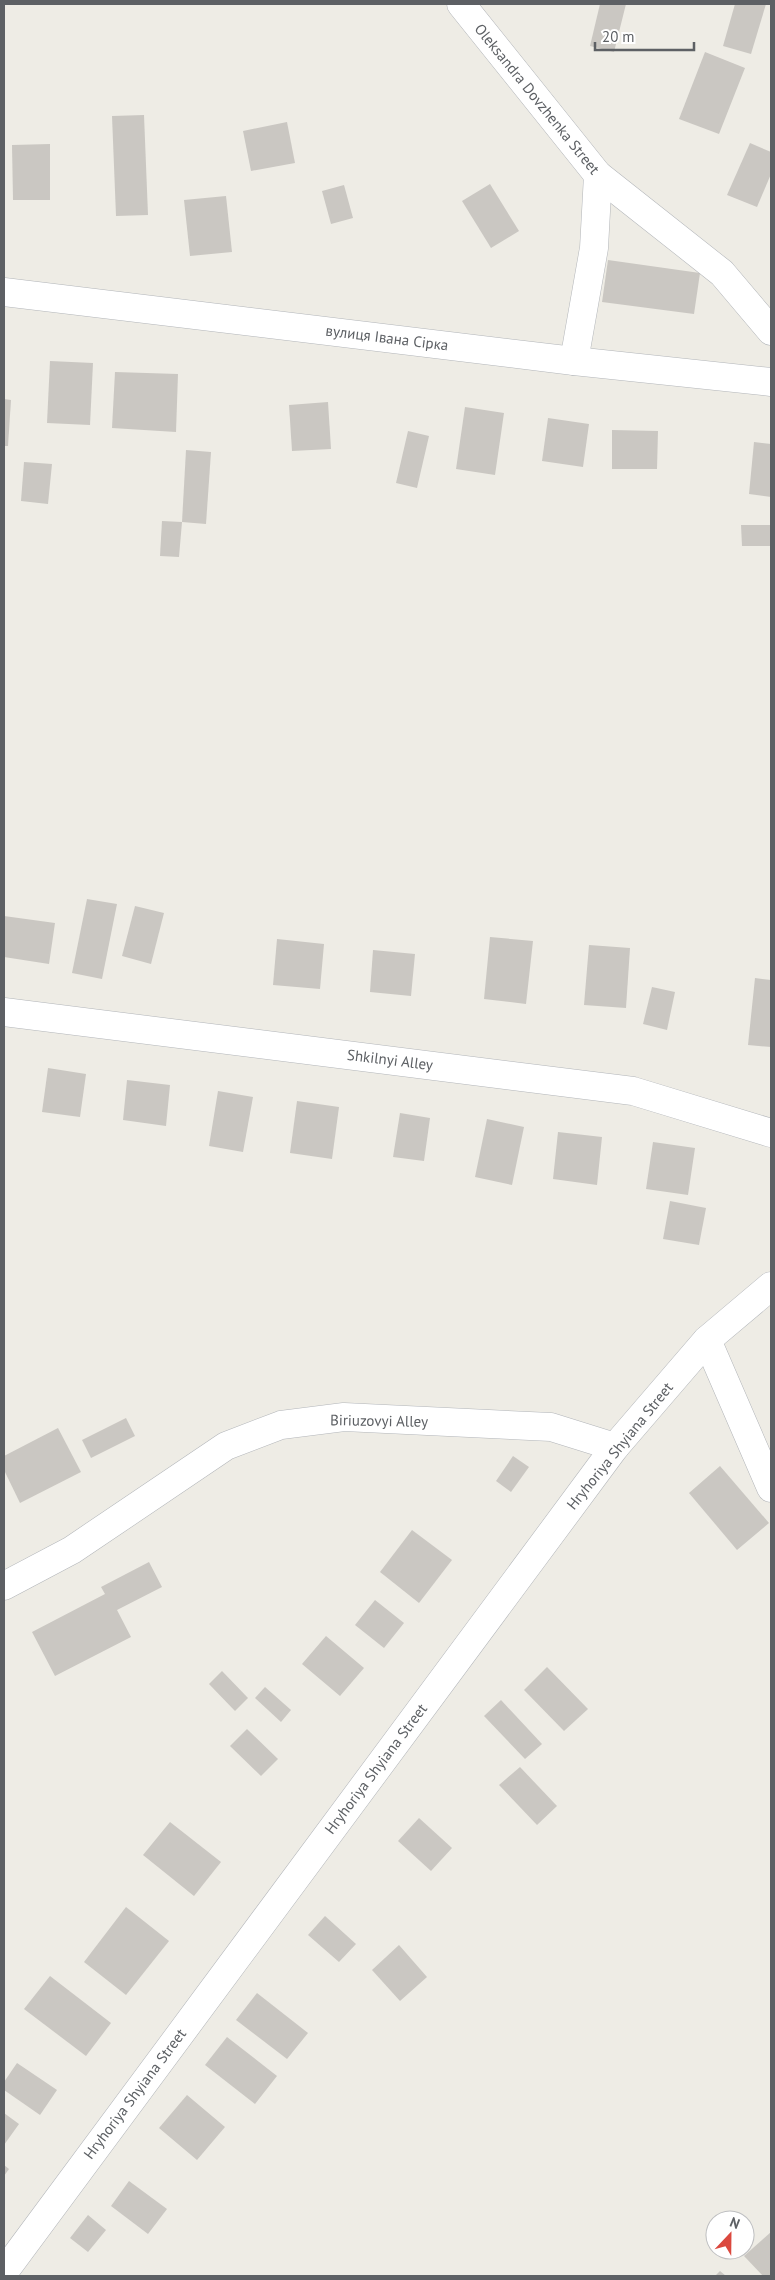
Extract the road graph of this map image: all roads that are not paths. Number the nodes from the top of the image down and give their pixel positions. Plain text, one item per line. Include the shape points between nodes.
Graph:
1 (461, 4) edge
2 (598, 175) junction
3 (4, 292) edge
4 (771, 331) edge
5 (574, 361) junction
6 (771, 382) edge
7 (4, 1012) edge
8 (771, 1133) edge
9 (771, 1286) edge
10 (706, 1340) junction
11 (615, 1447) junction
12 (771, 1488) edge
13 (4, 1586) edge
14 (4, 2272) edge

1 - 2 street, Oleksandra Dovzhenka Street
2 - 4 street, Oleksandra Dovzhenka Street via 722,274
2 - 5 street via 594,248
3 - 5 street, вулиця Івана Сірка
5 - 6 street, вулиця Івана Сірка
7 - 8 street, Shkilnyi Alley via 633,1091
9 - 10 street, Hryhoriya Shyiana Street
10 - 11 street, Hryhoriya Shyiana Street
10 - 12 street
11 - 13 street, Biriuzovyi Alley via 551,1427 344,1417 281,1425 226,1446 72,1550
11 - 14 street, Hryhoriya Shyiana Street

